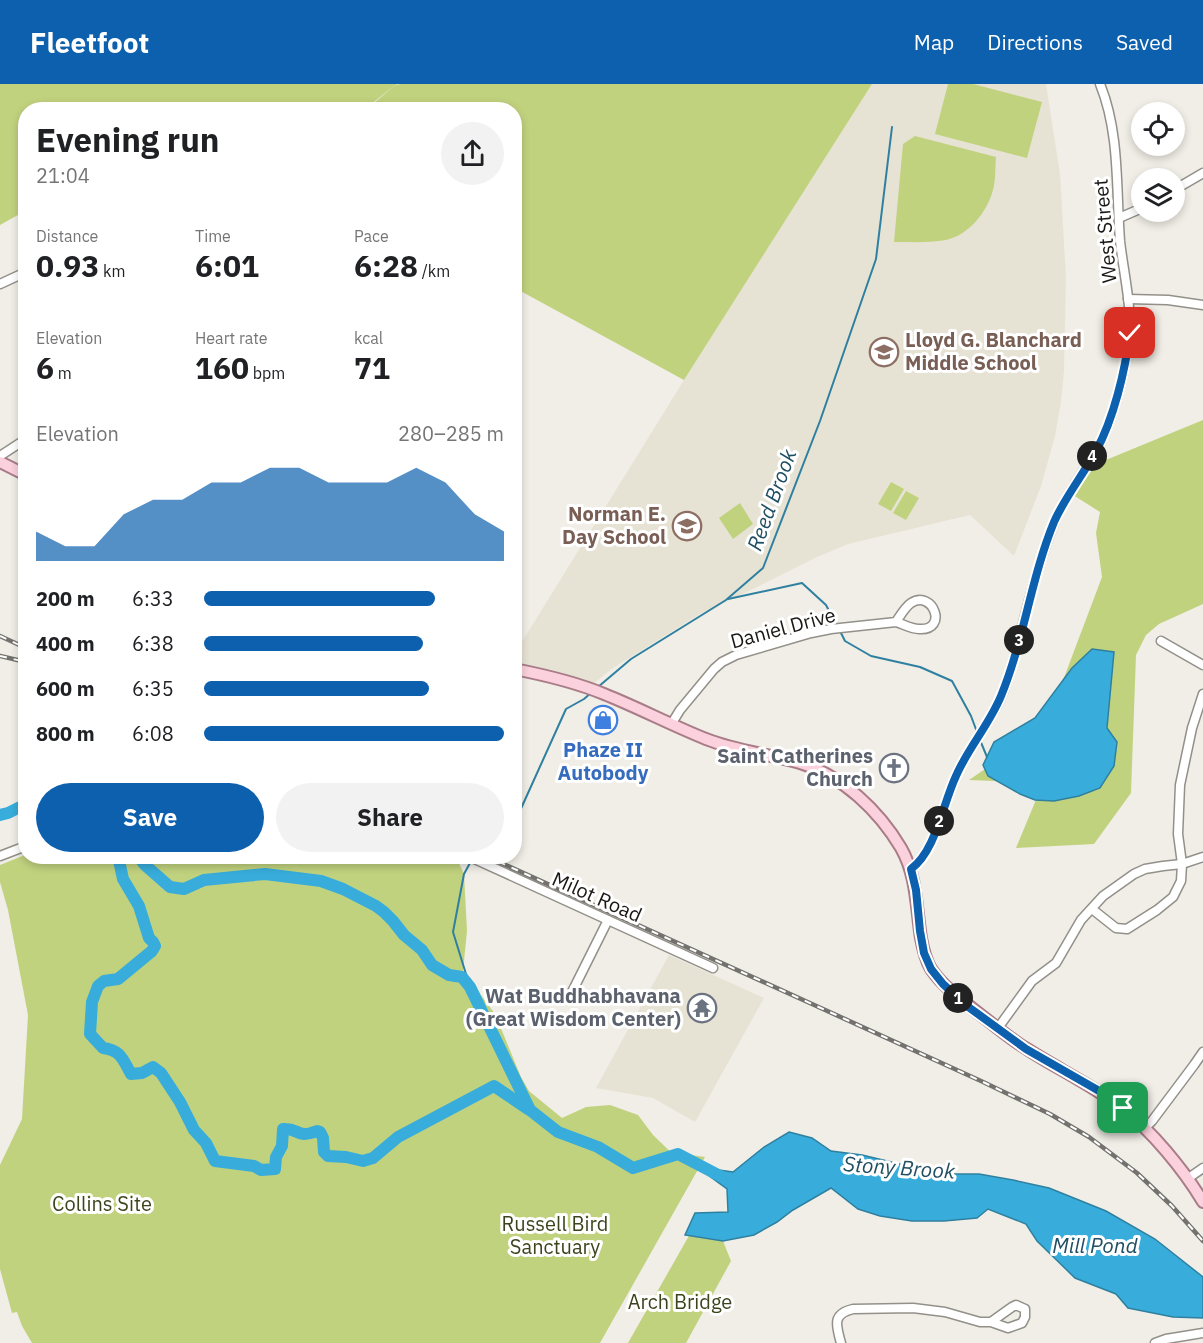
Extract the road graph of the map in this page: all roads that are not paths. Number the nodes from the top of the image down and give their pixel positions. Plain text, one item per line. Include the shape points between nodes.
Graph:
1 (1100, 84) edge
2 (1203, 173) edge
3 (1185, 184) edge
4 (1131, 213) edge
5 (1119, 218) junction
6 (18, 276) edge
7 (0, 284) edge
8 (1128, 299) junction
9 (1203, 305) edge
10 (18, 444) edge
11 (0, 456) edge
12 (0, 462) edge
13 (18, 471) edge
14 (896, 622) junction
15 (1161, 641) dead end
16 (1203, 665) edge
17 (522, 671) edge
18 (1203, 694) edge
19 (672, 723) junction
20 (18, 849) edge
21 (0, 856) edge
22 (1203, 857) edge
23 (486, 864) edge
24 (1182, 864) junction
25 (911, 869) junction
26 (1092, 909) junction
27 (608, 920) junction
28 (713, 968) dead end
29 (571, 994) dead end
30 (998, 1028) junction
31 (1203, 1052) edge
32 (1145, 1128) junction
33 (1203, 1168) edge
34 (1187, 1179) junction
35 (1203, 1202) edge
36 (991, 1322) dead end
37 (1203, 1333) edge
38 (841, 1343) edge
39 (1155, 1343) edge

1 - 5 street, West Street via 1112,130
2 - 3 street
4 - 5 street
5 - 8 street, West Street
6 - 7 street
8 - 9 street
8 - 25 street, West Street via 1128,349 1110,420 1055,520 1001,696 956,775 923,858
10 - 11 street
12 - 13 main road
14 - 14 street, Daniel Drive via 916,601 928,603 936,615 931,626 921,629
14 - 19 street, Daniel Drive via 811,633 736,655 714,669
15 - 16 street
17 - 19 main road via 594,690
18 - 24 street via 1180,785 1178,834
19 - 25 main road via 725,746 802,764 831,777 873,810
20 - 21 street
22 - 24 street
23 - 27 street, Milot Road
24 - 26 street via 1134,874
24 - 26 street via 1181,881 1173,897 1127,929 1116,928
25 - 30 main road via 924,953 931,969 967,1006
26 - 30 street via 1081,920 1056,963 1032,981
27 - 28 street, Milot Road
27 - 29 street
30 - 32 main road via 1026,1049 1101,1092
31 - 32 street
32 - 34 main road
33 - 34 street
34 - 35 main road
36 - 38 street via 913,1308 853,1309 838,1318
37 - 39 street

